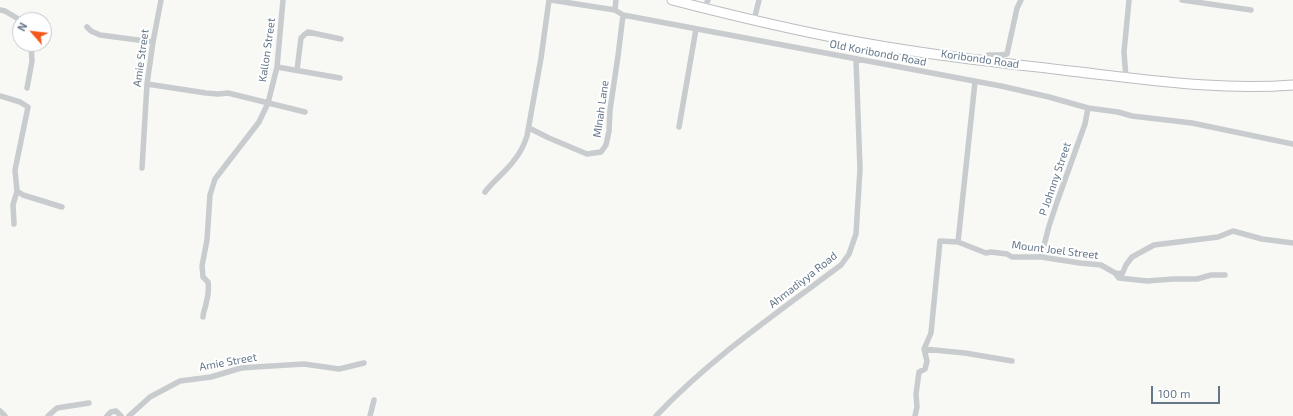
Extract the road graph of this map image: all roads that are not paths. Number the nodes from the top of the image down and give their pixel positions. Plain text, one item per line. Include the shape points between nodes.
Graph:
1 (161, 0) edge
2 (283, 0) edge
3 (550, 0) edge
4 (616, 0) edge
5 (672, 0) edge
6 (759, 0) edge
7 (1021, 0) edge
8 (1129, 0) edge
9 (1182, 0) edge
10 (689, 2) edge
11 (0, 10) edge
12 (614, 10) junction
13 (1251, 10) dead end
14 (12, 15) edge
15 (623, 15) junction
16 (754, 20) junction
17 (87, 26) dead end
18 (696, 29) junction
19 (341, 39) dead end
20 (153, 42) junction
21 (31, 52) edge
22 (856, 59) junction
23 (987, 61) junction
24 (277, 67) junction
25 (297, 70) junction
26 (340, 78) dead end
27 (1126, 78) junction
28 (975, 82) junction
29 (147, 84) junction
30 (1293, 85) edge
31 (27, 88) dead end
32 (0, 96) edge
33 (268, 103) junction
34 (1088, 108) junction
35 (305, 112) dead end
36 (679, 127) dead end
37 (529, 128) junction
38 (1293, 144) edge
39 (142, 168) dead end
40 (17, 191) junction
41 (485, 192) dead end
42 (62, 207) dead end
43 (14, 224) dead end
44 (958, 242) junction
45 (1293, 243) edge
46 (1042, 256) junction
47 (1115, 273) junction
48 (1225, 275) dead end
49 (203, 317) dead end
50 (924, 349) junction
51 (1012, 361) dead end
52 (364, 363) dead end
53 (374, 400) dead end
54 (89, 404) dead end
55 (0, 412) edge
56 (5, 416) edge
57 (48, 416) edge
58 (107, 416) edge
59 (121, 416) edge
60 (129, 416) edge
61 (370, 416) edge
62 (656, 416) edge
63 (915, 416) edge

1 - 20 street, Amie Street
2 - 24 street, Kallon Street
3 - 12 street, Old Koribondo Road
3 - 37 street
4 - 12 street
5 - 10 highway, Koribondo Road
6 - 16 street
7 - 23 street via 1007,54 988,55
8 - 27 street via 1124,52
9 - 13 street
10 - 16 highway, Koribondo Road
11 - 14 street
12 - 15 street, Old Koribondo Road
15 - 18 street, Old Koribondo Road
15 - 37 street, MInah Lane via 606,145 600,152 587,154
16 - 23 highway, Koribondo Road via 849,40
17 - 20 street via 100,35
18 - 22 street, Old Koribondo Road
18 - 36 street
19 - 25 street via 308,32 301,38
20 - 29 street, Amie Street
21 - 31 street
22 - 28 street, Old Koribondo Road
22 - 62 street, Ahmadiyya Road via 860,169 856,234 849,254 840,265 714,361 679,391
23 - 27 highway, Koribondo Road
24 - 25 street
24 - 33 street, Kallon Street
25 - 26 street
27 - 30 highway, Koribondo Road via 1196,86
28 - 34 street, Old Koribondo Road
28 - 44 street
29 - 33 street via 206,93 228,92
29 - 39 street, Amie Street
32 - 40 street via 28,107 15,170
33 - 35 street
33 - 49 street, Kallon Street via 258,122 215,179 210,195 207,240 202,266 203,277 208,282 209,290
34 - 38 street, Old Koribondo Road via 1192,123
34 - 46 street, P Johnny Street via 1085,124 1049,226
37 - 41 street via 515,160
40 - 42 street
40 - 43 street via 13,205
44 - 46 street, Mount Joel Street via 986,253 1007,254 1012,257
44 - 50 street via 940,241 931,333
45 - 47 street via 1233,231 1218,237 1154,245 1132,257 1122,274
46 - 47 street, Mount Joel Street via 1101,265
47 - 48 street, Mount Joel Street via 1119,278 1147,281
50 - 51 street
50 - 63 street via 927,361 925,369 919,372
52 - 60 street, Amie Street via 339,369 304,364 241,368 211,377 186,379 150,396
53 - 61 street
54 - 57 street via 57,408
55 - 56 street
58 - 59 street via 116,411

